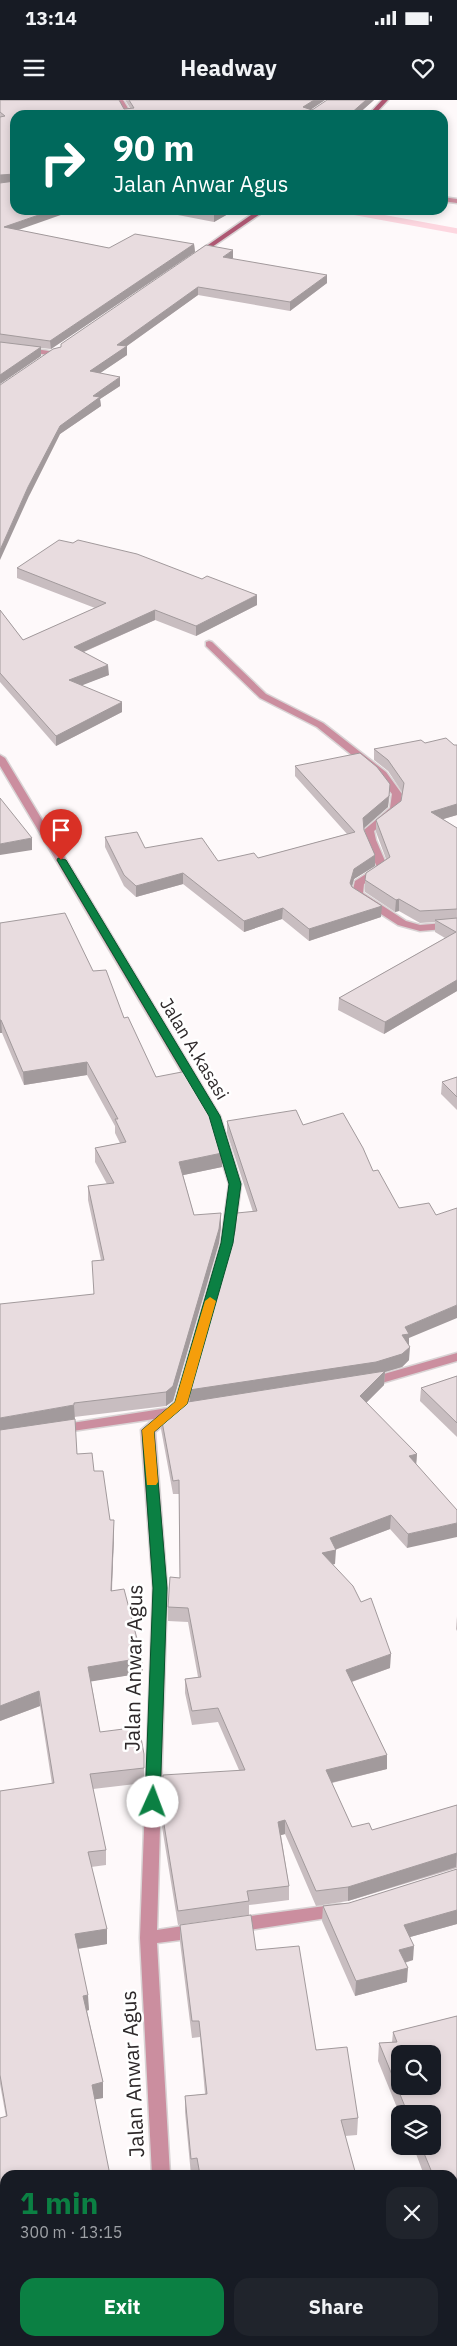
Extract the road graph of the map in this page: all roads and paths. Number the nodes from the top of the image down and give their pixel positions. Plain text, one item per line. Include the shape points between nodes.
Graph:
1 (385, 100) edge
2 (376, 110) edge
3 (256, 215) edge
4 (191, 259) edge
5 (0, 346) edge
6 (64, 348) edge
7 (56, 354) junction
8 (48, 359) edge
9 (209, 644) dead end
10 (0, 758) edge
11 (457, 925) edge
12 (457, 1357) edge
13 (357, 1384) edge
14 (190, 1409) edge
15 (170, 1412) junction
16 (47, 1430) edge
17 (357, 1906) edge
18 (148, 1938) junction
19 (161, 2170) edge

1 - 2 main road
3 - 4 main road
5 - 7 street
6 - 7 main road
7 - 8 main road
9 - 11 street via 263,696 320,725 382,774 397,794 395,809 369,830 368,840 382,860 383,868 359,883 357,894 402,923 420,928
10 - 15 street, Jalan A.kasasi via 214,1116 235,1184 227,1243 181,1404
12 - 13 street
14 - 15 street
15 - 16 street
15 - 18 street, Jalan Anwar Agus via 148,1430 160,1588
17 - 18 street
18 - 19 street, Jalan Anwar Agus

